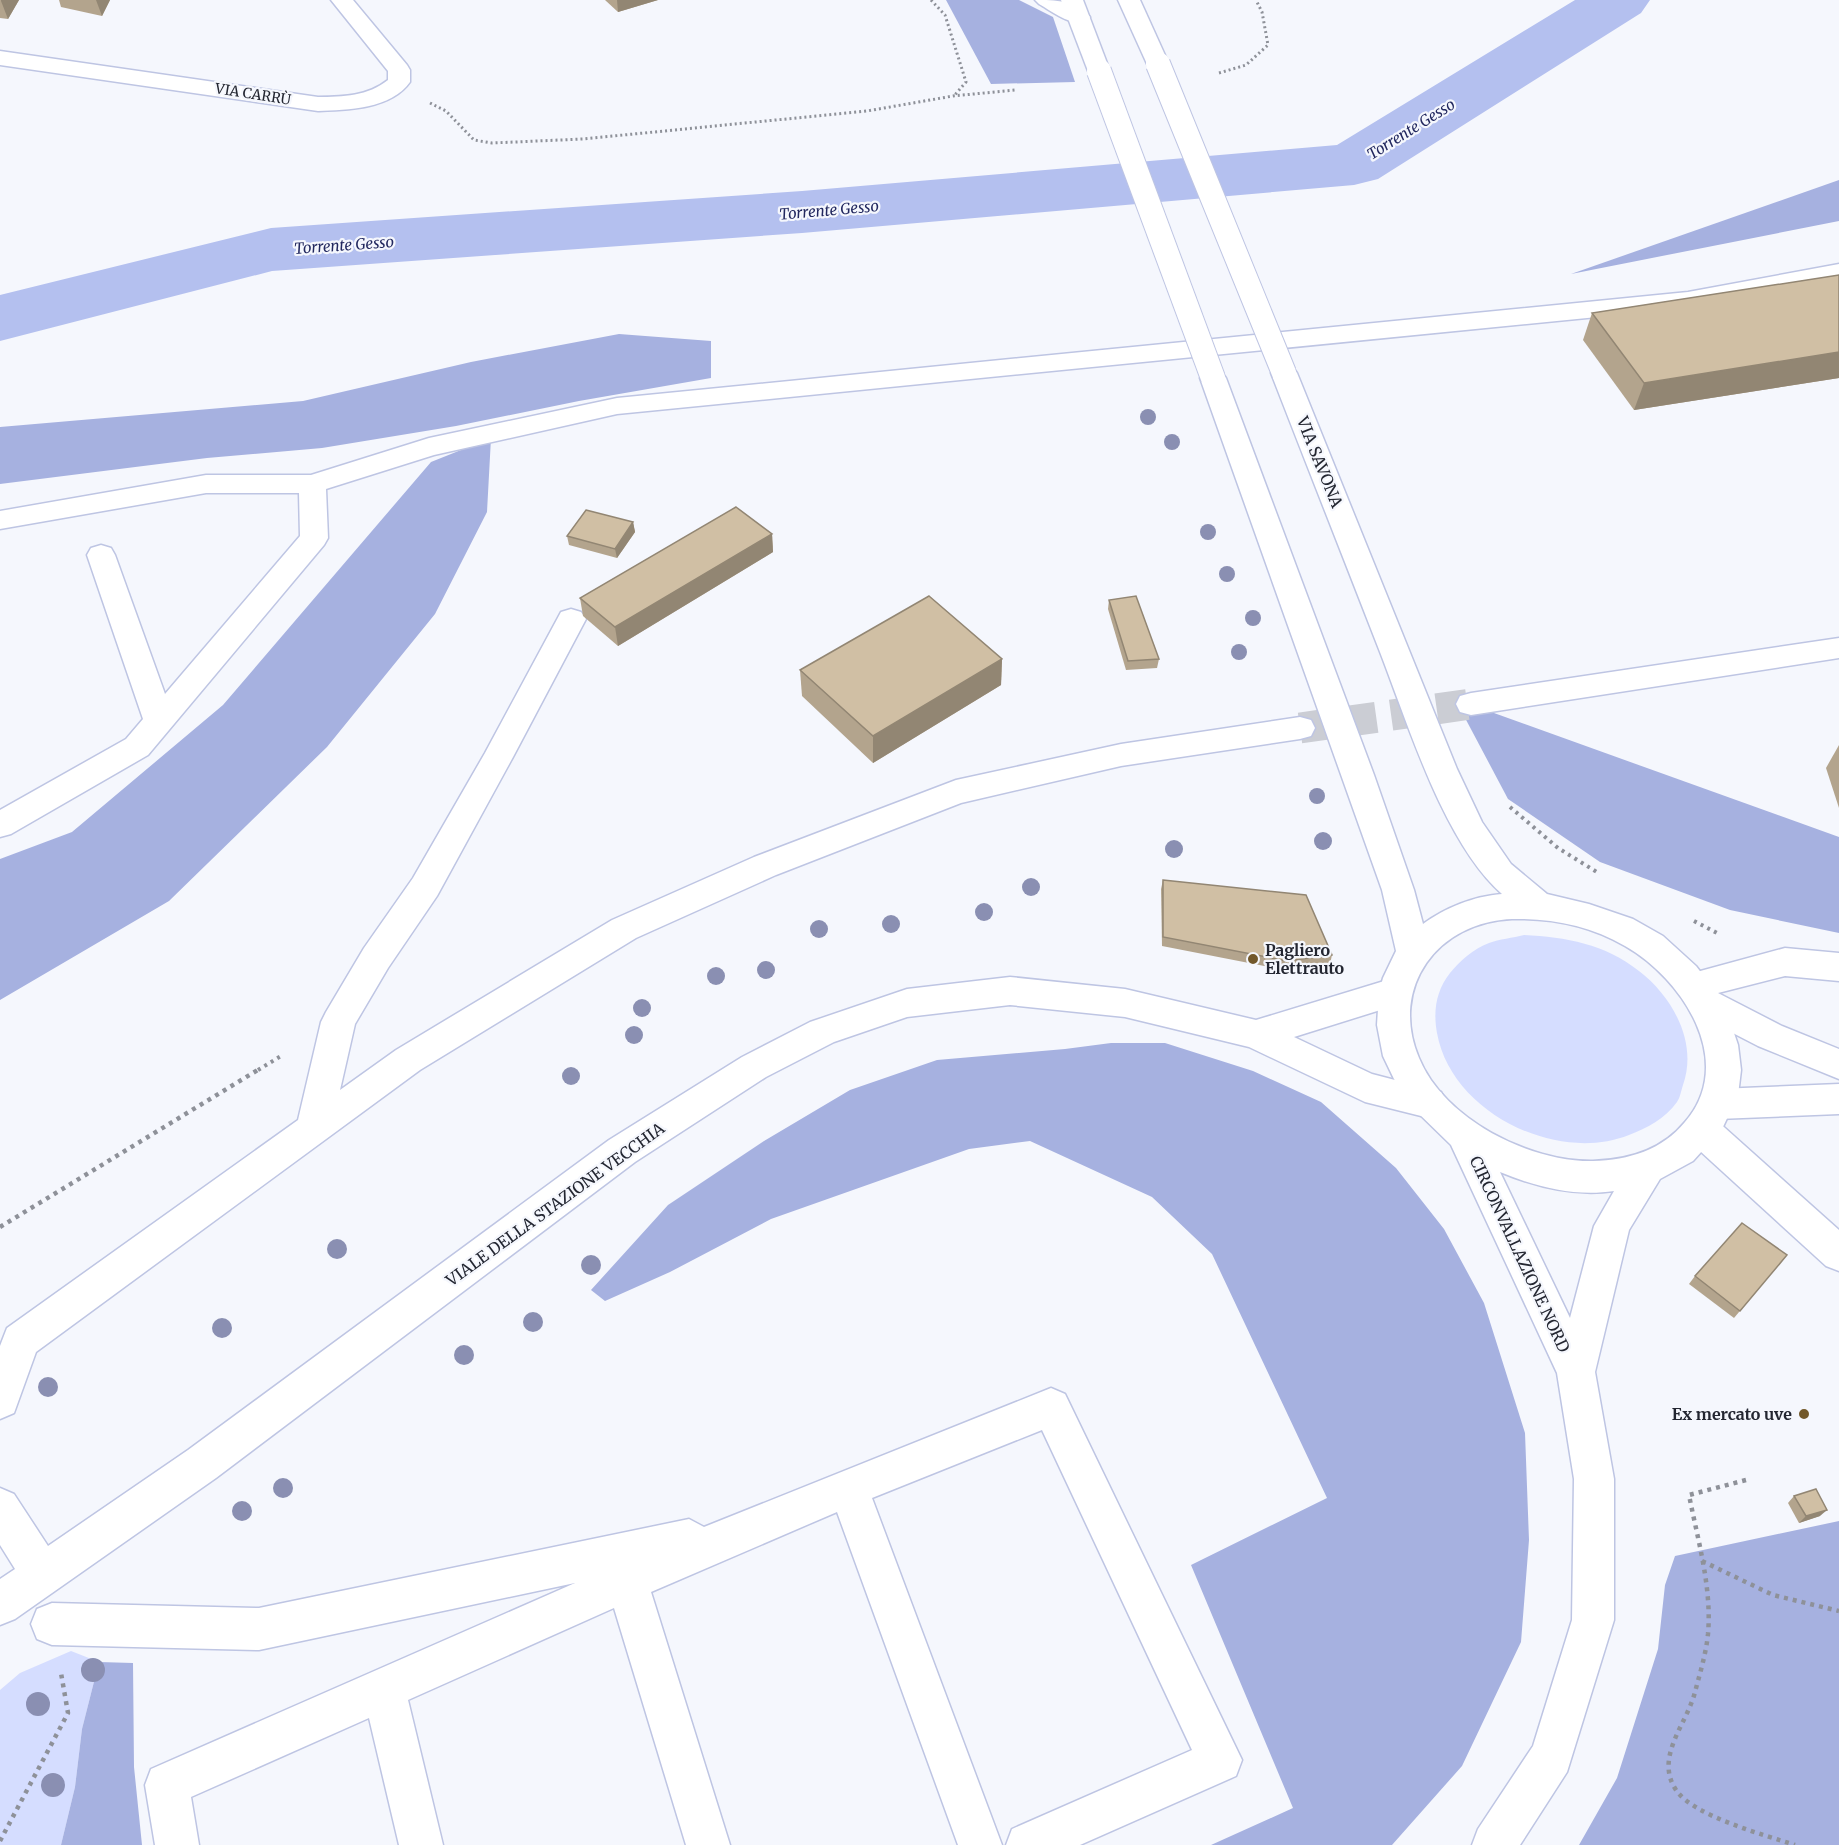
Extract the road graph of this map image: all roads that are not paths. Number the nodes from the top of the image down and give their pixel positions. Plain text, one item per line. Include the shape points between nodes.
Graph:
1 (342, 0) edge
2 (1046, 0) edge
3 (1129, 0) edge
4 (1076, 8) edge
5 (0, 58) edge
6 (1839, 271) edge
7 (312, 484) junction
8 (0, 520) edge
9 (101, 555) dead end
10 (571, 619) dead end
11 (1839, 648) edge
12 (1471, 704) tunnel mouth
13 (159, 720) junction
14 (1300, 728) tunnel mouth
15 (0, 825) edge
16 (1538, 906) junction
17 (1413, 952) junction
18 (1839, 967) edge
19 (1394, 992) junction
20 (1700, 995) junction
21 (1256, 1034) junction
22 (1839, 1064) edge
23 (1839, 1099) edge
24 (1429, 1103) junction
25 (1710, 1117) junction
26 (314, 1127) junction
27 (1464, 1135) junction
28 (1648, 1167) junction
29 (1839, 1254) edge
30 (1576, 1372) junction
31 (0, 1400) edge
32 (848, 1488) junction
33 (0, 1508) edge
34 (753, 1526) junction
35 (42, 1574) junction
36 (627, 1582) junction
37 (0, 1604) edge
38 (52, 1624) road end
39 (384, 1688) junction
40 (177, 1845) edge
41 (421, 1845) edge
42 (708, 1845) edge
43 (980, 1845) edge
44 (1028, 1845) edge
45 (1494, 1845) edge

1 - 5 main road, VIA CARRÙ via 399,70 399,82 391,90 342,104 318,104
2 - 4 main road
3 - 16 main road, VIA SAVONA, bridge via 1284,374 1441,770 1469,828 1500,873
4 - 17 main road, bridge via 1358,776 1398,890
6 - 7 main road via 1688,300 617,406 429,447
7 - 8 main road via 206,484
7 - 13 main road via 314,538
9 - 13 main road
10 - 26 main road via 425,887 338,1022
11 - 12 main road
13 - 15 main road via 137,747
14 - 26 main road via 1121,755 956,792 765,866 624,929 408,1060
16 - 17 main road via 1489,908 1446,924
16 - 20 main road via 1583,913 1625,930 1663,954
17 - 19 main road
18 - 20 main road via 1785,962
19 - 21 main road
19 - 24 main road via 1394,1029 1405,1067
20 - 22 main road via 1770,1036
20 - 25 main road via 1720,1037 1724,1071
21 - 24 main road, VIALE DELLA STAZIONE VECCHIA via 1365,1087
21 - 35 main road, VIALE DELLA STAZIONE VECCHIA via 1125,1003 1010,991 906,1004 822,1032 754,1066 622,1151 202,1464
23 - 25 main road
24 - 27 main road
25 - 28 main road via 1679,1152
25 - 29 main road
26 - 31 main road via 21,1341
27 - 28 main road via 1507,1159 1556,1173 1604,1176
27 - 30 main road, CIRCONVALLAZIONE NORD
28 - 30 main road, CIRCONVALLAZIONE NORD via 1612,1226
30 - 45 main road, CIRCONVALLAZIONE NORD via 1594,1479 1593,1620 1552,1757
32 - 34 main road
32 - 43 main road
32 - 44 main road via 1051,1407 1220,1760
33 - 35 main road
34 - 36 main road
34 - 38 main road via 259,1629
35 - 37 main road, VIALE DELLA STAZIONE VECCHIA
36 - 39 main road
36 - 42 main road
39 - 40 main road via 167,1785
39 - 41 main road

